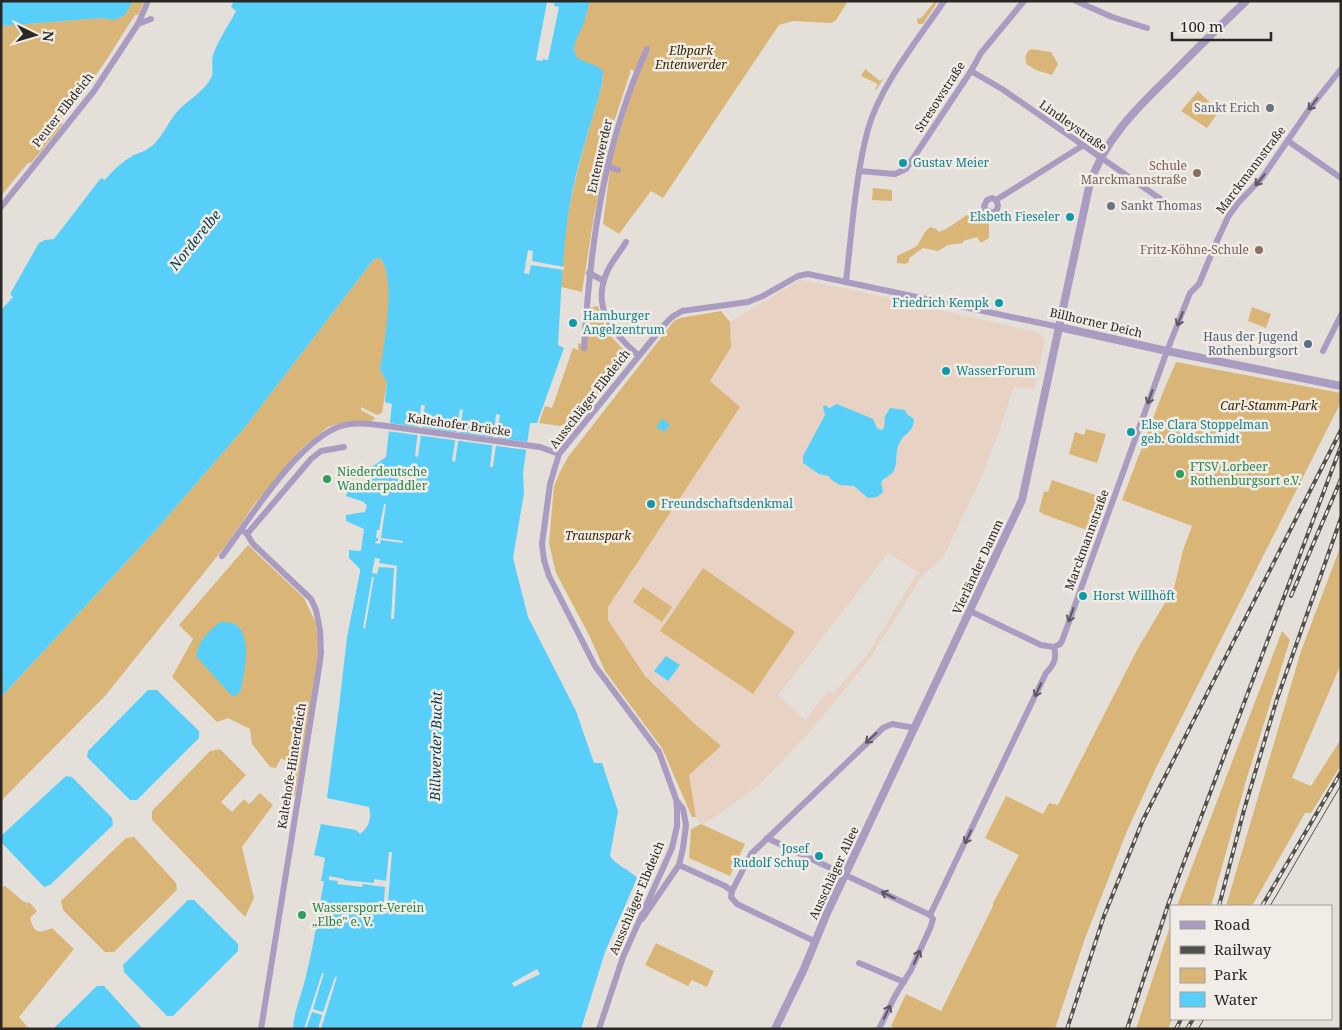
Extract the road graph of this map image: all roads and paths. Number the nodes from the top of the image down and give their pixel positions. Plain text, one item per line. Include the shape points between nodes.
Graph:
1 (148, 1) edge
2 (944, 1) edge
3 (1024, 1) edge
4 (1076, 1) edge
5 (1246, 1) edge
6 (151, 19) dead end
7 (138, 24) junction
8 (1147, 28) dead end
9 (647, 49) dead end
10 (1341, 69) edge
11 (971, 71) junction
12 (1288, 141) junction
13 (1082, 146) junction
14 (1100, 158) junction
15 (607, 166) junction
16 (618, 170) dead end
17 (859, 171) junction
18 (1341, 178) edge
19 (996, 200) dead end
20 (1162, 200) dead end
21 (1, 207) edge
22 (626, 242) dead end
23 (589, 273) junction
24 (604, 281) junction
25 (846, 281) junction
26 (1341, 315) edge
27 (1059, 326) junction
28 (584, 348) dead end
29 (1167, 351) junction
30 (1323, 351) dead end
31 (638, 356) junction
32 (1341, 386) edge
33 (344, 447) dead end
34 (559, 454) junction
35 (244, 532) junction
36 (222, 556) dead end
37 (970, 611) junction
38 (1054, 647) junction
39 (915, 728) junction
40 (676, 799) junction
41 (767, 838) junction
42 (679, 865) junction
43 (846, 874) junction
44 (732, 891) junction
45 (930, 915) junction
46 (635, 928) junction
47 (814, 941) junction
48 (859, 963) dead end
49 (904, 982) junction
50 (881, 1028) edge
51 (261, 1029) edge
52 (600, 1029) edge
53 (775, 1029) edge

1 - 7 street, Peuter Elbdeich
2 - 17 street via 882,95 869,128
3 - 11 street, Stresowstraße via 980,53
4 - 8 street
5 - 14 street, Vierländer Damm via 1134,111
6 - 7 street
7 - 21 street, Peuter Elbdeich via 94,90
9 - 15 street, Entenwerder via 626,101
10 -> 12 street, Marckmannstraße
11 - 13 street, Lindleystraße
11 - 17 street, Stresowstraße via 906,169 895,174
12 - 18 street
12 -> 29 street, Marckmannstraße via 1262,178 1228,217 1199,284 1190,293
13 - 14 street, Lindleystraße
13 - 19 street
14 - 20 street, Lindleystraße
14 - 27 street, Vierländer Damm via 1089,187
15 - 16 street
15 - 23 street, Entenwerder
17 - 25 street
22 - 24 street
23 - 24 street
23 - 28 street, Entenwerder
24 - 31 street via 603,303 610,324
25 - 27 street, Billhorner Deich
25 - 31 street, Ausschläger Elbdeich via 804,274 746,302 682,311 665,324
26 - 30 street
27 - 29 street, Billhorner Deich
27 - 37 street, Vierländer Damm via 1022,500
29 - 32 street, Billhorner Deich
29 -> 38 street, Marckmannstraße via 1062,641
31 - 34 street, Ausschläger Elbdeich
33 - 35 street via 321,452 311,458
34 - 35 street, Kaltehofer Brücke via 548,448 367,423 341,426 310,445 252,513
34 - 40 street, Ausschläger Elbdeich via 550,484 542,544 549,576 595,666 659,752
35 - 36 street
35 - 51 street, Kaltehofe-Hinterdeich via 312,599 322,643
37 - 38 street
37 - 39 street, Vierländer Damm
38 -> 45 street, Marckmannstraße via 1053,665 1046,673
39 -> 41 street via 892,724 883,728
39 - 43 street, Ausschläger Allee
40 - 42 street via 683,809 686,825
40 - 46 street, Ausschläger Elbdeich via 677,826 672,848
41 - 43 street
41 - 44 street via 751,854
42 - 44 street
42 - 46 street
45 -> 43 street
43 - 47 street, Ausschläger Allee
44 - 47 street via 731,897 738,904
49 -> 45 street, Marckmannstraße via 931,926 933,919
46 - 52 street, Ausschläger Elbdeich
47 - 53 street, Ausschläger Allee
48 - 49 street
50 -> 49 street, Marckmannstraße via 894,996

